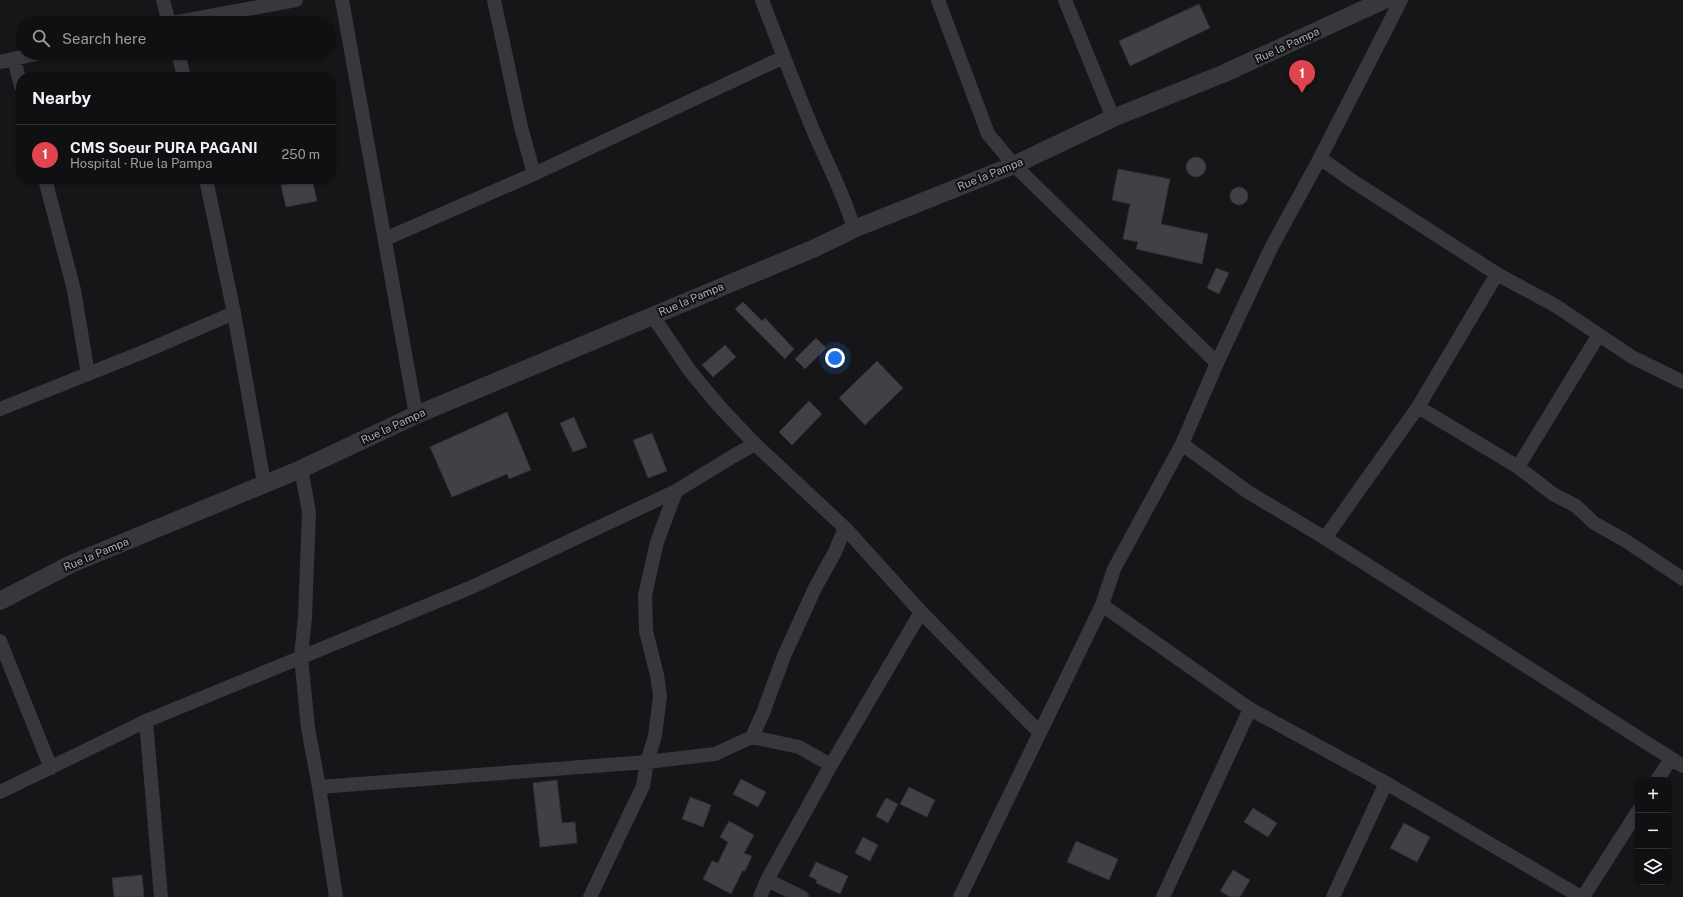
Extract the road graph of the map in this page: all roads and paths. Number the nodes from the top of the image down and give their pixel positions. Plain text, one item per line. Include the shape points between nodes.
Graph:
1 (164, 0) edge
2 (296, 0) edge
3 (342, 0) edge
4 (494, 0) edge
5 (762, 0) edge
6 (938, 0) edge
7 (1065, 0) edge
8 (1384, 0) edge
9 (1401, 0) edge
10 (169, 16) edge
11 (209, 16) edge
12 (784, 57) junction
13 (14, 59) joint
14 (180, 60) edge
15 (0, 62) edge
16 (17, 72) edge
17 (183, 72) edge
18 (1113, 118) junction
19 (1320, 158) junction
20 (1014, 165) junction
21 (534, 174) junction
22 (46, 184) edge
23 (207, 184) edge
24 (854, 230) junction
25 (384, 239) junction
26 (1497, 274) junction
27 (234, 313) junction
28 (652, 315) junction
29 (1600, 336) junction
30 (1217, 363) junction
31 (88, 374) junction
32 (1683, 382) edge
33 (1418, 407) junction
34 (0, 409) edge
35 (416, 415) junction
36 (755, 444) junction
37 (1182, 444) junction
38 (1518, 467) junction
39 (301, 469) junction
40 (264, 483) junction
41 (676, 491) junction
42 (845, 528) junction
43 (1325, 538) junction
44 (1683, 579) edge
45 (0, 601) edge
46 (1102, 605) junction
47 (921, 612) junction
48 (0, 641) edge
49 (301, 657) junction
50 (1250, 709) junction
51 (146, 721) junction
52 (1039, 732) junction
53 (752, 737) junction
54 (647, 762) junction
55 (1677, 762) edge
56 (831, 765) junction
57 (51, 768) junction
58 (1660, 777) edge
59 (1386, 783) junction
60 (319, 787) junction
61 (0, 792) edge
62 (1637, 813) edge
63 (767, 880) junction
64 (161, 897) edge
65 (336, 897) edge
66 (590, 897) edge
67 (760, 897) edge
68 (802, 897) edge
69 (960, 897) edge
70 (1163, 897) edge
71 (1333, 897) edge
72 (1582, 897) edge

1 - 10 street
2 - 11 street
3 - 25 street
4 - 21 street via 521,127
5 - 12 street
6 - 20 street via 988,134
7 - 18 street
8 - 18 street, Rue la Pampa via 1225,73
9 - 19 street
12 - 21 street
12 - 24 street via 849,212
13 - 15 street
13 - 16 street
14 - 17 street
18 - 20 street, Rue la Pampa
19 - 26 street
19 - 30 street via 1271,248
20 - 24 street, Rue la Pampa
20 - 30 street
21 - 25 street
22 - 31 street via 74,290
23 - 27 street
24 - 28 street, Rue la Pampa
25 - 35 street
26 - 29 street via 1556,306
26 - 33 street
27 - 31 street
27 - 40 street
28 - 35 street, Rue la Pampa
28 - 36 street via 690,371
29 - 32 street via 1632,357
29 - 38 street
30 - 37 street
31 - 34 street
33 - 38 street
33 - 43 street
35 - 39 street, Rue la Pampa
36 - 41 street
36 - 42 street
37 - 43 street via 1248,492
37 - 46 street via 1114,569
38 - 44 street via 1553,494 1576,506 1594,523
39 - 40 street, Rue la Pampa
39 - 49 street via 309,512
40 - 45 street, Rue la Pampa via 71,564
41 - 49 street via 472,587
41 - 54 street via 657,542 645,595 646,630 660,696 655,736
42 - 47 street
42 - 53 street via 784,656
43 - 55 street
46 - 50 street
46 - 52 street
47 - 52 street
47 - 56 street
48 - 57 street
49 - 51 street
49 - 60 street via 308,728
50 - 59 street
50 - 70 street
51 - 57 street
51 - 64 street
52 - 69 street
53 - 54 street via 715,754
53 - 56 street via 800,747
54 - 60 street
54 - 66 street via 643,786
55 - 58 street
56 - 63 street
57 - 61 street
59 - 71 street
59 - 72 street
60 - 65 street
62 - 72 street
63 - 67 street
63 - 68 street

